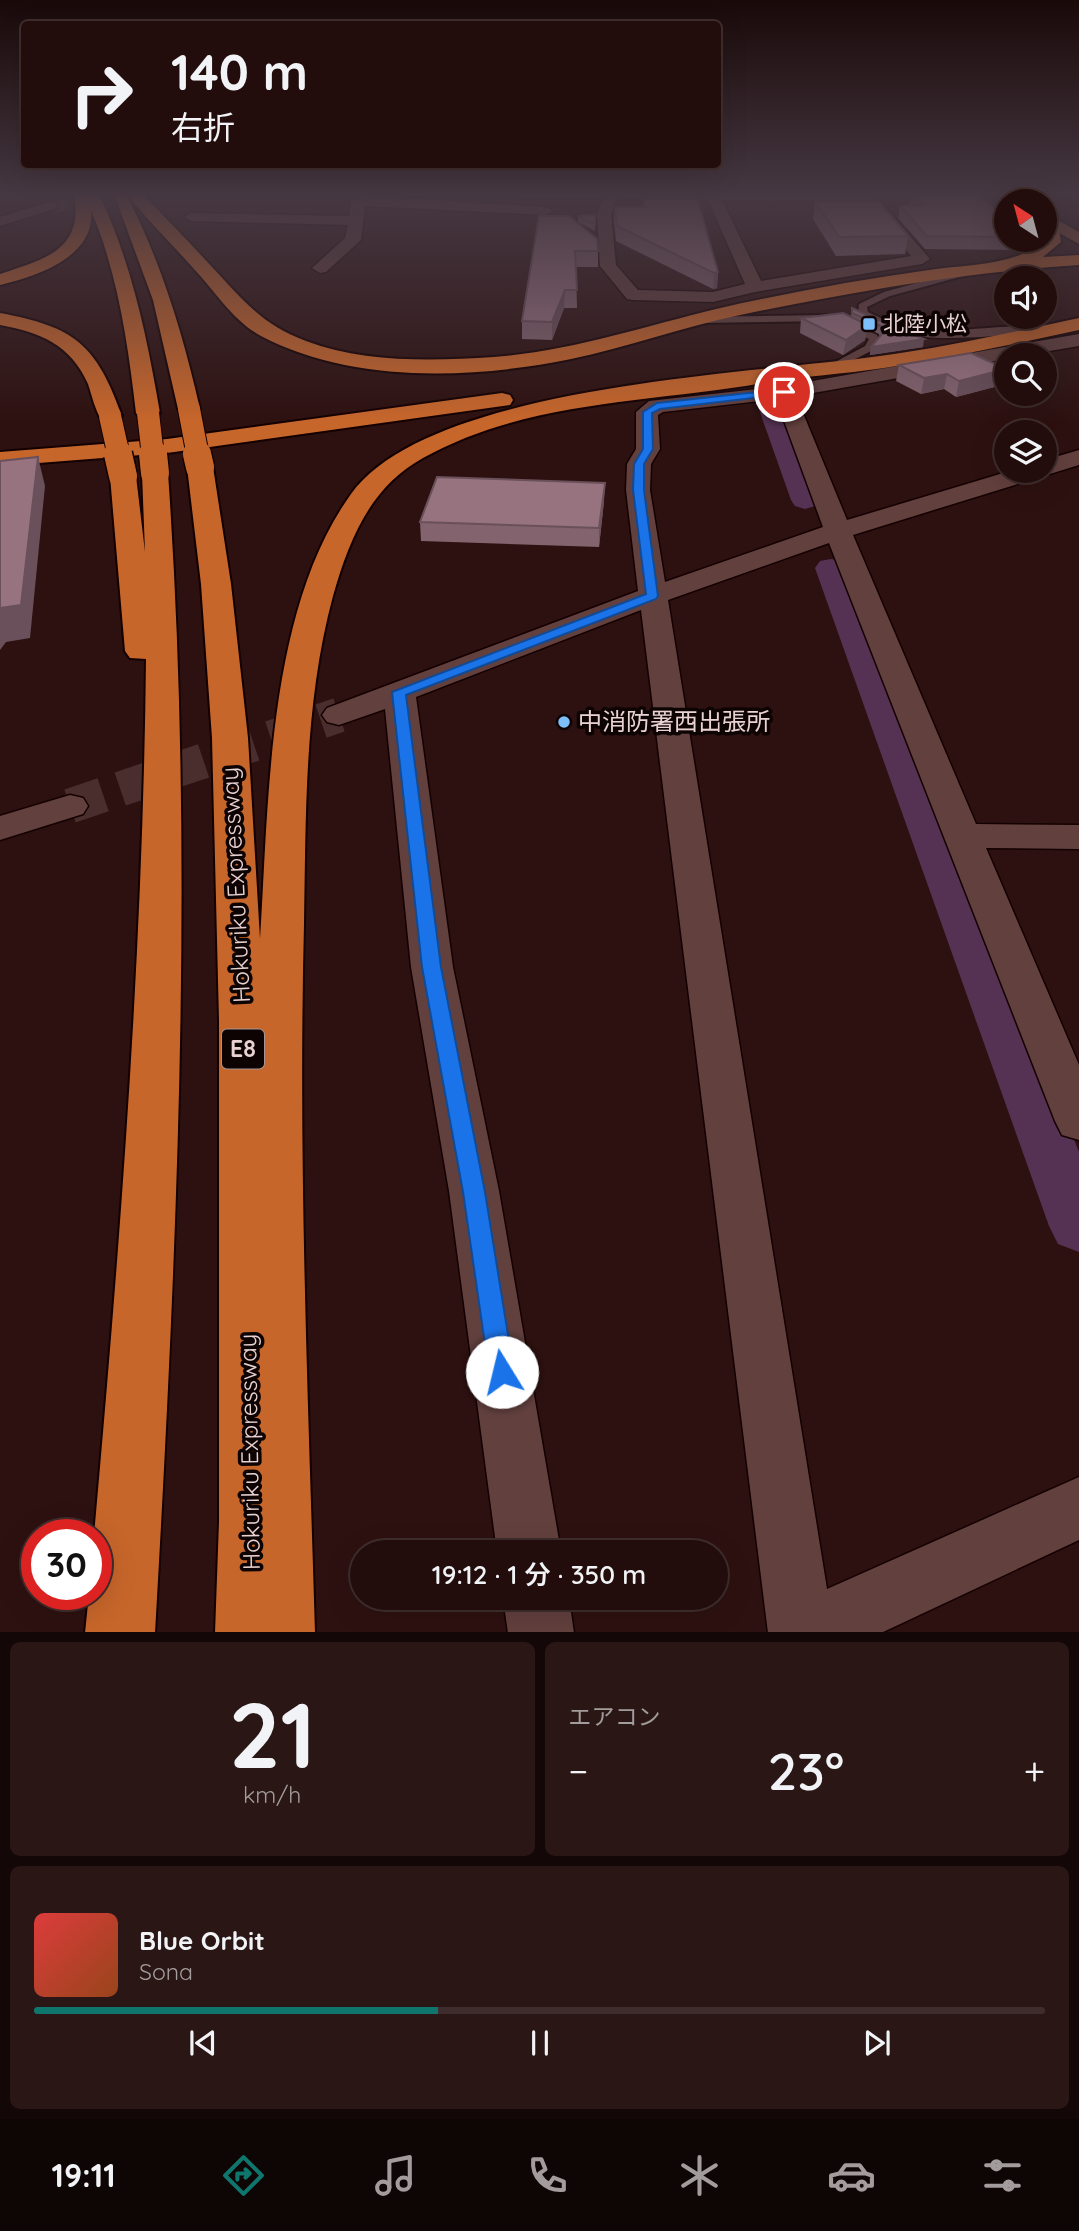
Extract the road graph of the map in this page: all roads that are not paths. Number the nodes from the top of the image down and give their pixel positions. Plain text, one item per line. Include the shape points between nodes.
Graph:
1 (25, 270) edge
2 (120, 270) edge
3 (154, 270) edge
4 (205, 270) edge
5 (612, 270) edge
6 (747, 270) edge
7 (855, 270) edge
8 (976, 270) edge
9 (977, 270) edge
10 (0, 281) edge
11 (755, 287) junction
12 (0, 319) edge
13 (699, 320) junction
14 (1079, 322) edge
15 (671, 327) junction
16 (1048, 330) junction
17 (1079, 340) edge
18 (828, 370) junction
19 (773, 385) junction
20 (628, 410) dead end
21 (0, 449) edge
22 (1079, 457) edge
23 (0, 458) edge
24 (639, 464) junction
25 (1057, 464) edge
26 (178, 470) junction
27 (996, 483) edge
28 (838, 531) junction
29 (652, 596) junction
30 (399, 692) junction
31 (339, 715) tunnel mouth
32 (164, 762) junction
33 (70, 806) tunnel mouth
34 (0, 828) edge
35 (965, 836) junction
36 (1079, 837) edge
37 (1079, 1121) edge
38 (1079, 1508) edge
39 (527, 1540) edge
40 (538, 1610) edge
41 (120, 1632) edge
42 (250, 1632) edge
43 (280, 1632) edge
44 (541, 1632) edge
45 (801, 1632) edge
46 (808, 1632) edge

1 - 10 highway
2 - 26 highway, Hokuriku Expressway / E8, bridge via 148,413
3 - 26 highway, Hokuriku Expressway / E8, bridge via 175,339 189,409
4 - 15 highway via 251,320 285,340 333,354 404,363 488,362 566,353
5 - 11 street via 634,295 713,297
6 - 11 street
7 - 11 street
8 - 13 highway via 853,288
9 - 16 lane via 876,298 862,306 863,313 895,328 925,334
12 - 32 highway, bridge via 45,329 77,348 90,363 110,416 123,476 142,657
13 - 15 highway
13 - 18 lane via 825,318 873,337 869,348
14 - 16 highway
15 - 21 highway via 538,372 365,410 176,435
16 - 18 highway
17 - 19 street
18 - 19 highway
19 - 23 highway via 529,396 167,446
19 - 24 street via 657,406 648,412 648,449
19 - 28 street
19 - 43 highway via 558,407 451,435 422,448 376,480 360,500 325,575 310,623 291,752 276,1048
20 - 24 street via 628,439
22 - 25 street
24 - 29 street via 638,490
26 - 32 highway, Hokuriku Expressway / E8 via 163,589
26 - 42 highway, Hokuriku Expressway / E8 via 216,584 230,738 241,993 252,1522
27 - 28 street
28 - 29 street
28 - 35 street
29 - 30 street
29 - 45 street
30 - 31 street
30 - 39 street via 432,967 474,1192
32 - 41 highway, Hokuriku Expressway / E8 via 156,1053
33 - 34 street
35 - 36 street
35 - 37 street
38 - 46 street
40 - 44 street

